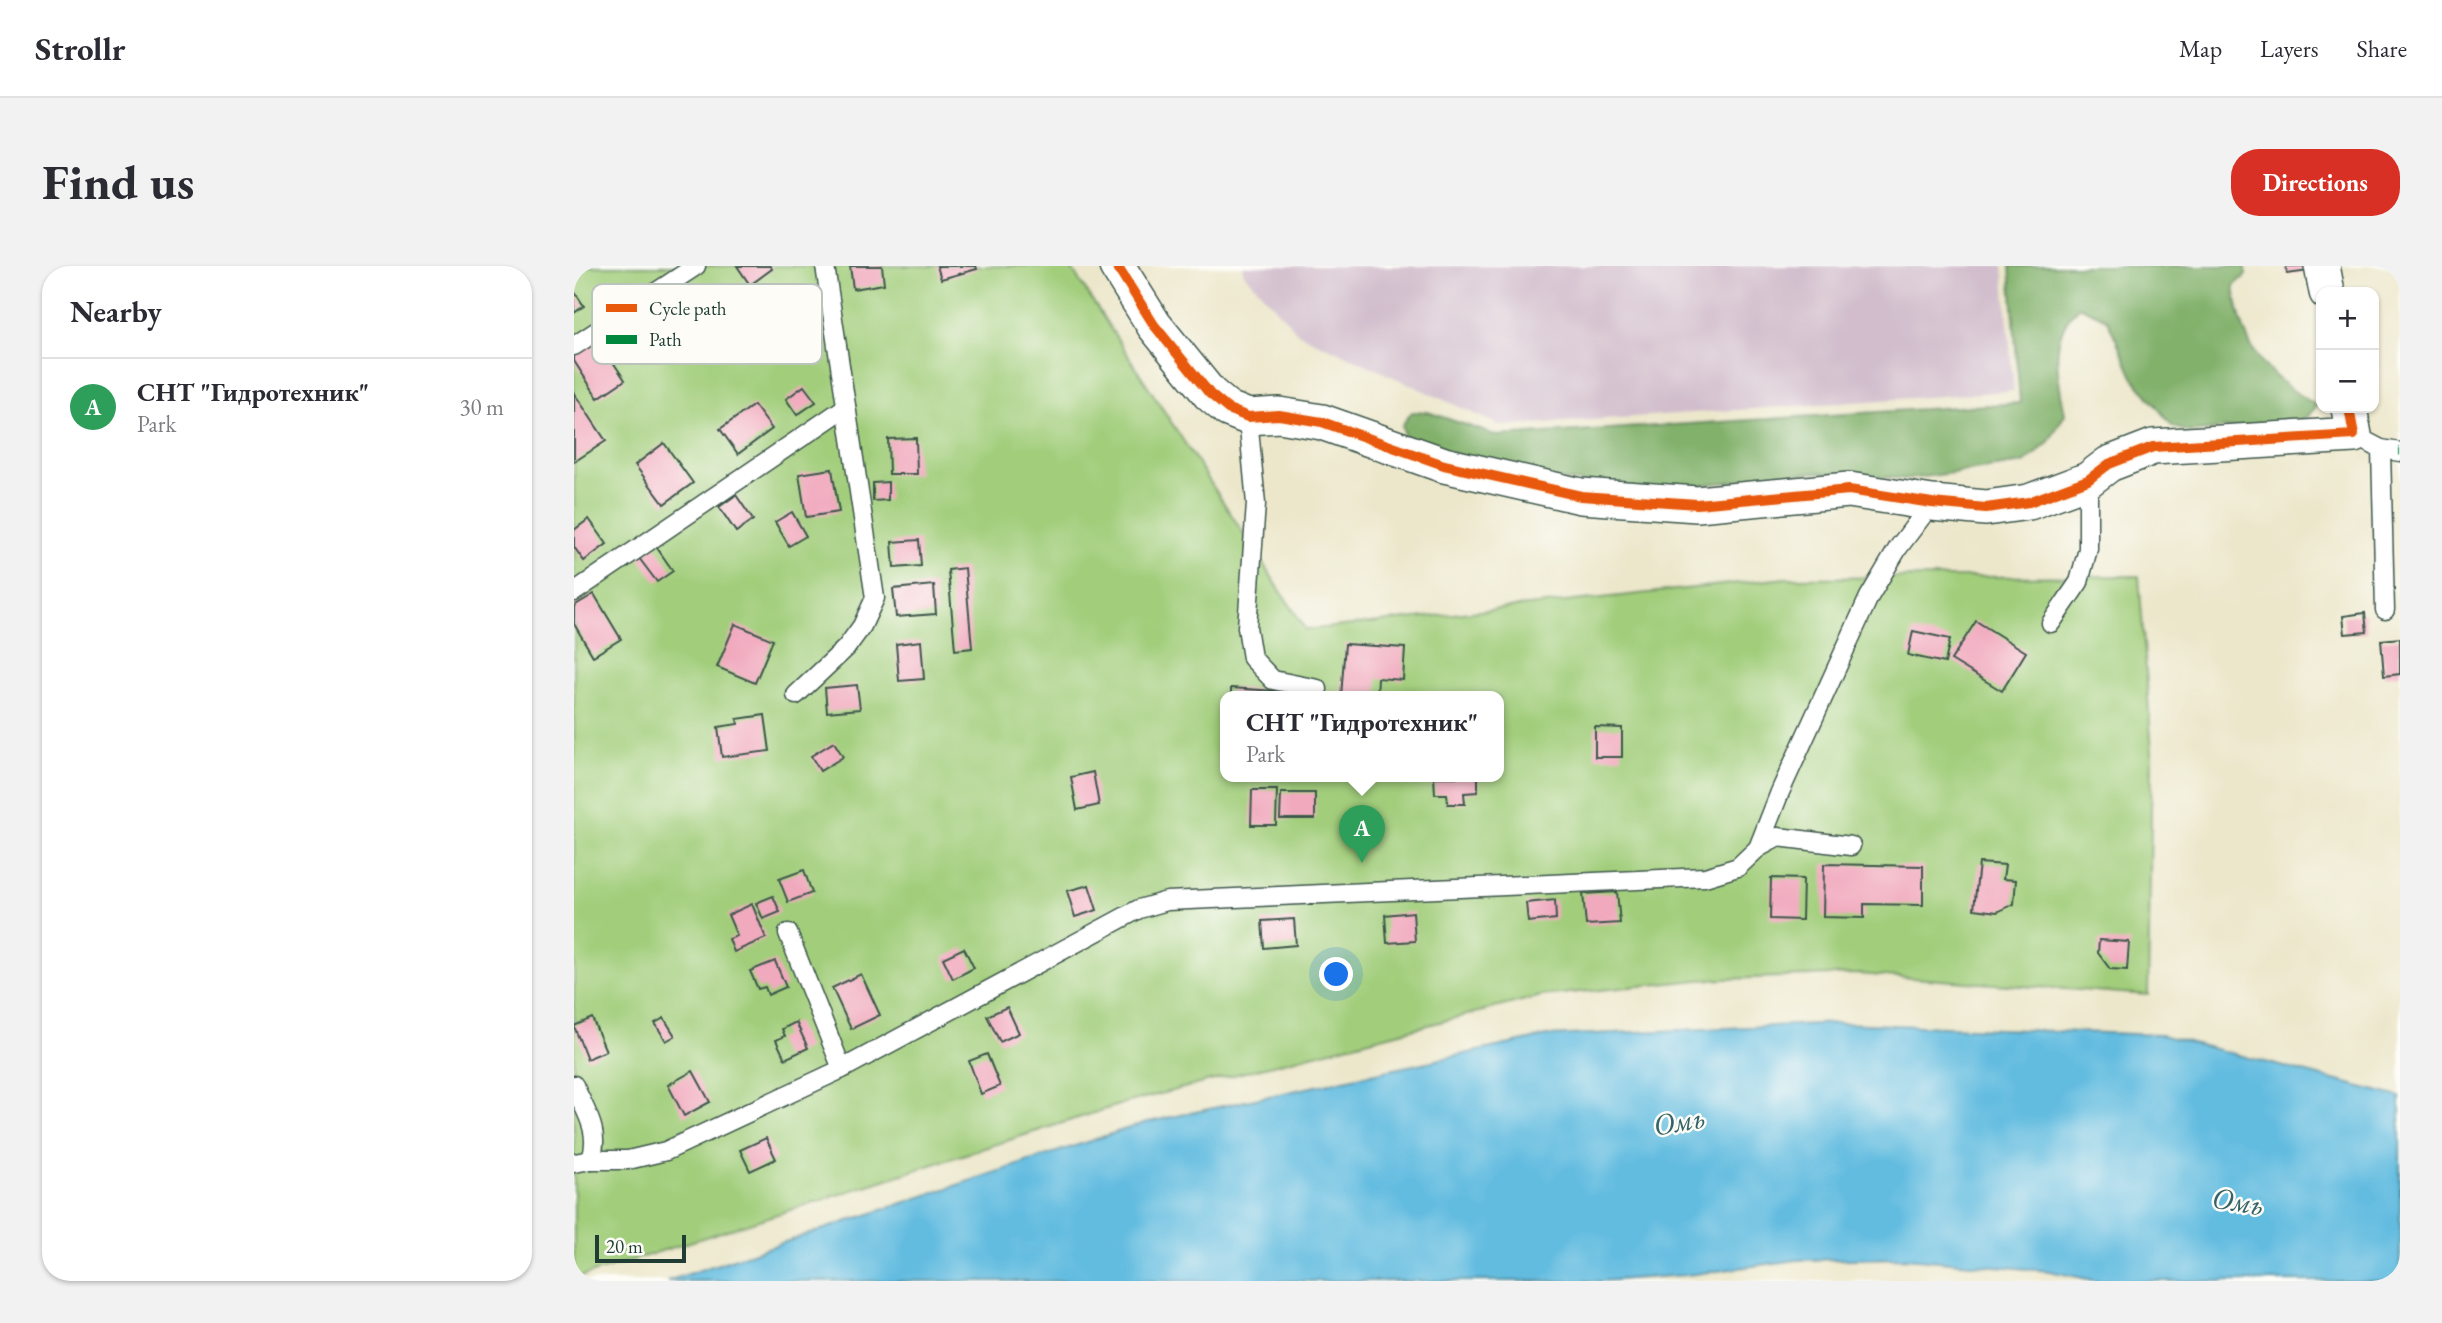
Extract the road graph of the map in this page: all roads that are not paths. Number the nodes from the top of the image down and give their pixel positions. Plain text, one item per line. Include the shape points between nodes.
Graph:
1 (696, 266) edge
2 (825, 266) edge
3 (1117, 266) edge
4 (2322, 266) edge
5 (668, 284) edge
6 (2326, 287) edge
7 (592, 333) edge
8 (574, 345) edge
9 (846, 407) junction
10 (1248, 417) junction
11 (2362, 431) edge
12 (2400, 452) edge
13 (2088, 480) junction
14 (1932, 503) junction
15 (574, 592) edge
16 (2385, 610) dead end
17 (2051, 623) dead end
18 (1318, 689) dead end
19 (796, 695) dead end
20 (1851, 846) dead end
21 (1758, 848) junction
22 (788, 933) dead end
23 (842, 1069) junction
24 (574, 1084) edge
25 (582, 1161) edge

1 - 5 lane
2 - 9 lane
3 - 10 street via 1154,325 1210,394 1228,409
4 - 6 street
7 - 8 lane
9 - 15 lane
9 - 19 lane via 875,598 846,648
10 - 14 street via 1279,415 1322,422 1444,465 1581,496 1697,505 1849,490
10 - 18 lane via 1256,504 1247,627 1252,658 1273,680
11 - 12 lane
11 - 13 street via 2153,447 2109,464
11 - 16 lane
13 - 14 street via 2029,502 1986,508
13 - 17 lane via 2088,549 2079,582
14 - 21 lane via 1869,597
20 - 21 lane via 1778,837
21 - 23 lane via 1738,867 1705,877 1167,901 1139,909
22 - 23 lane
23 - 25 lane via 666,1151 628,1160
24 - 25 lane via 595,1134 595,1146

